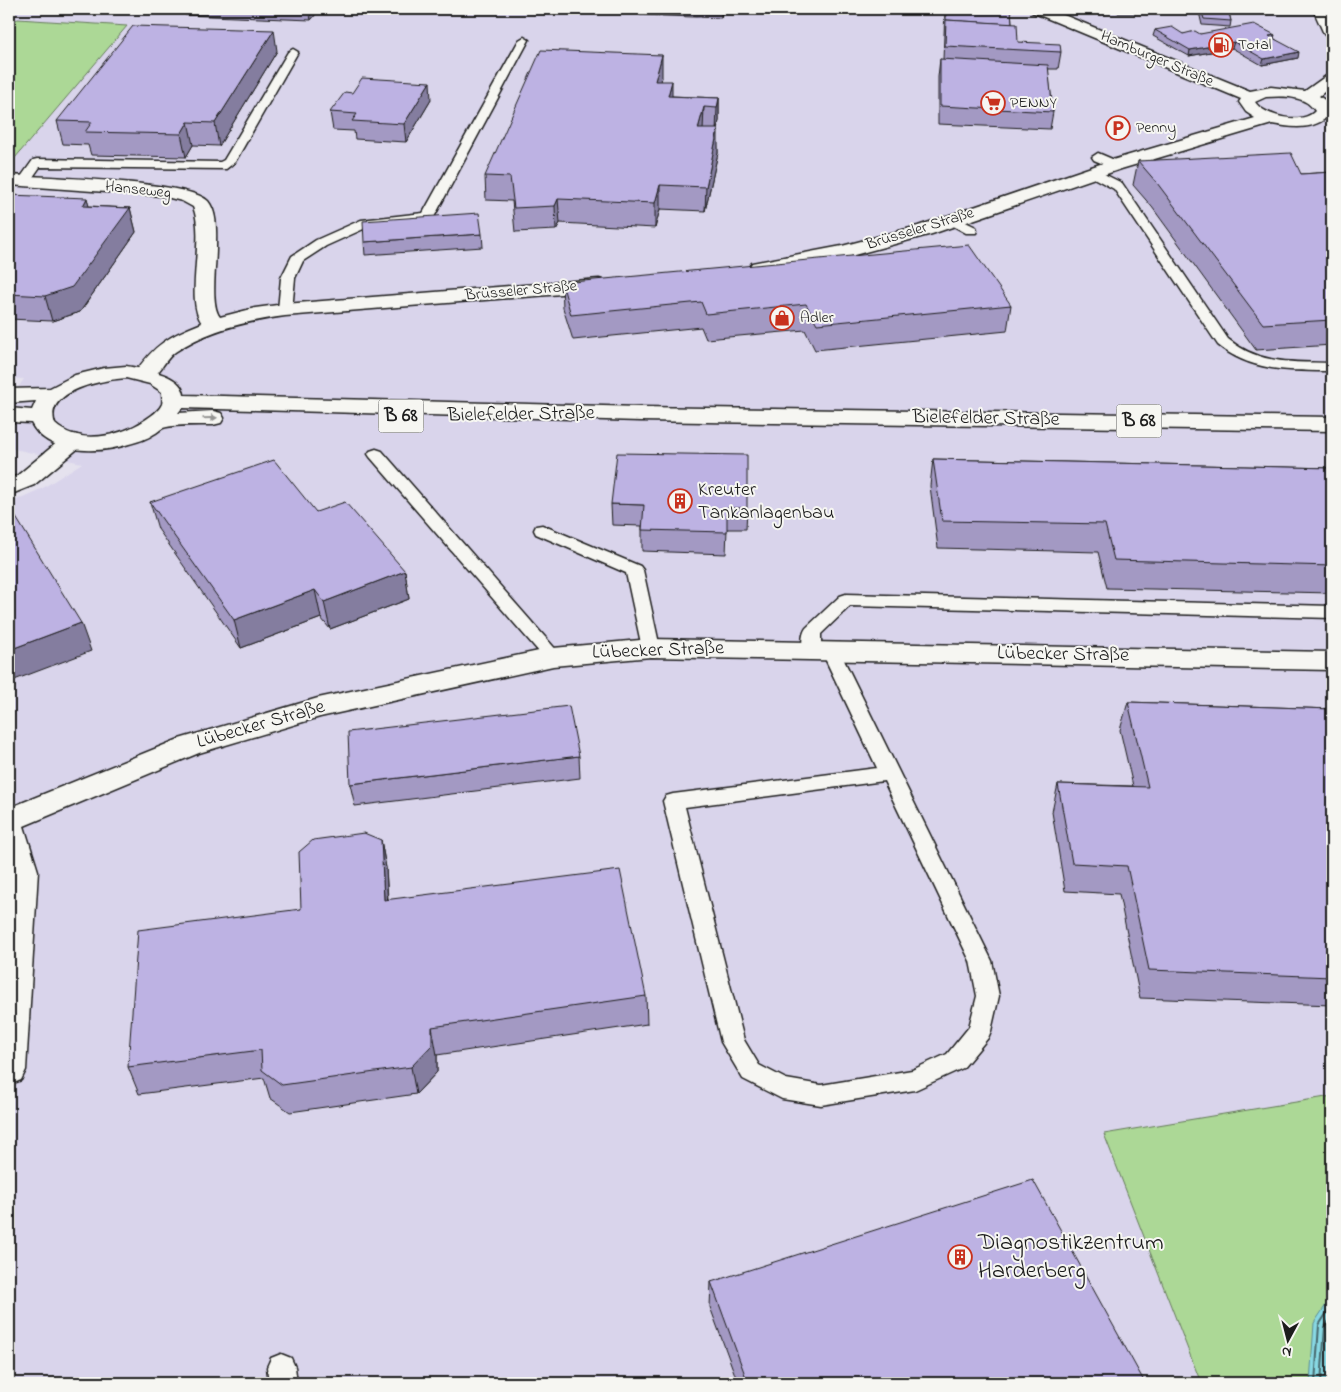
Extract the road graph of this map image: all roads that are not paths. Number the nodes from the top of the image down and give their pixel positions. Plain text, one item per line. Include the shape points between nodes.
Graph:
1 (1037, 9) edge
2 (1320, 9) edge
3 (1332, 32) edge
4 (524, 40) dead end
5 (293, 52) dead end
6 (1332, 79) edge
7 (1308, 97) junction
8 (1252, 104) junction
9 (1271, 119) junction
10 (1324, 122) edge
11 (1196, 140) junction
12 (1102, 165) junction
13 (16, 181) edge
14 (953, 220) junction
15 (971, 230) dead end
16 (743, 270) edge
17 (621, 283) edge
18 (286, 310) junction
19 (215, 326) junction
20 (1332, 367) edge
21 (145, 374) junction
22 (54, 394) junction
23 (9, 396) edge
24 (174, 400) junction
25 (640, 414) junction
26 (9, 415) edge
27 (41, 417) junction
28 (162, 421) junction
29 (1332, 424) edge
30 (73, 442) junction
31 (376, 454) dead end
32 (9, 488) edge
33 (542, 530) dead end
34 (1332, 612) edge
35 (651, 648) junction
36 (821, 650) junction
37 (553, 657) junction
38 (1332, 662) edge
39 (890, 773) junction
40 (9, 822) edge
41 (9, 1070) edge

1 - 8 street, Hamburger Straße
2 - 3 street
4 - 18 lane via 428,216 366,223 321,243 297,259 288,278
5 - 13 lane via 229,162 222,166 37,163
6 - 7 street
7 - 8 street, Brüsseler Straße via 1264,92
7 - 10 street via 1322,106
8 - 9 street, Hamburger Straße
8 - 11 street, Brüsseler Straße
9 - 10 street
9 - 11 street, Brüsseler Straße
11 - 12 street, Brüsseler Straße
12 - 14 street, Brüsseler Straße
12 - 20 lane via 1220,339 1232,350 1265,363
13 - 19 street, Hanseweg via 162,191 185,196 200,204 206,218 205,302 207,315
14 - 15 lane
14 - 16 street, Brüsseler Straße via 843,252
17 - 18 street, Brüsseler Straße
18 - 19 street, Brüsseler Straße via 245,316
19 - 21 street, Brüsseler Straße via 166,348
21 - 22 street via 100,374 68,385
21 - 24 street via 167,384
22 - 23 street
22 - 27 street via 44,406
24 - 25 street, Bielefelder Straße / B 68
24 - 28 street via 171,411
28 -> 25 street, Bielefelder Straße / B 68
25 - 29 street, Bielefelder Straße / B 68
26 - 27 street
27 - 30 street via 45,428
28 - 30 street via 148,430 120,439
30 - 32 street via 26,480
31 - 37 lane
33 - 35 lane via 634,570
34 - 36 lane via 846,600 812,632
35 - 36 street, Lübecker Straße
35 - 37 street, Lübecker Straße
36 - 38 street, Lübecker Straße
36 - 39 lane
37 - 40 street, Lübecker Straße via 318,708 190,746
39 - 39 lane via 981,962 988,996 980,1031 955,1061 916,1080 821,1095 782,1089 751,1072 733,1042 673,801
40 - 41 street via 23,871

